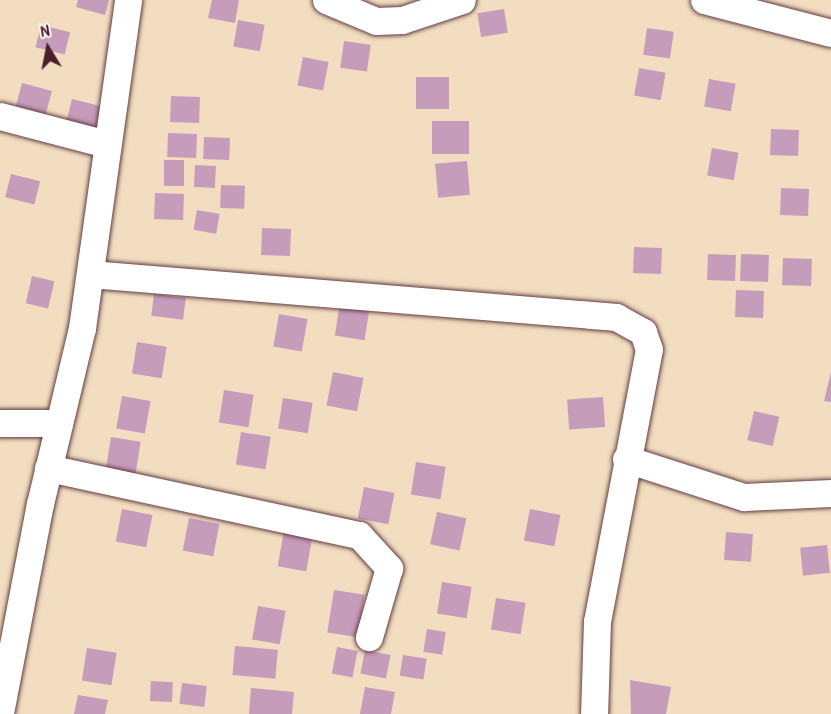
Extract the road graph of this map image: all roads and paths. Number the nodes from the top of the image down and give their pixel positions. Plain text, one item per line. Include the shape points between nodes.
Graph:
1 (128, 0) edge
2 (326, 0) edge
3 (462, 0) edge
4 (704, 0) edge
5 (831, 33) edge
6 (0, 116) edge
7 (107, 144) junction
8 (90, 274) junction
9 (0, 423) edge
10 (59, 423) junction
11 (626, 459) junction
12 (48, 468) junction
13 (831, 493) edge
14 (369, 637) dead end
15 (0, 713) edge
16 (594, 714) edge

1 - 7 street
2 - 3 street via 376,21 402,20
4 - 5 street
6 - 7 street
7 - 8 street
8 - 10 street
8 - 11 street via 616,317 643,332 649,349
9 - 10 street
10 - 12 street
11 - 13 street via 744,497
11 - 16 street via 597,621
12 - 14 street via 359,535 389,568
12 - 15 street

